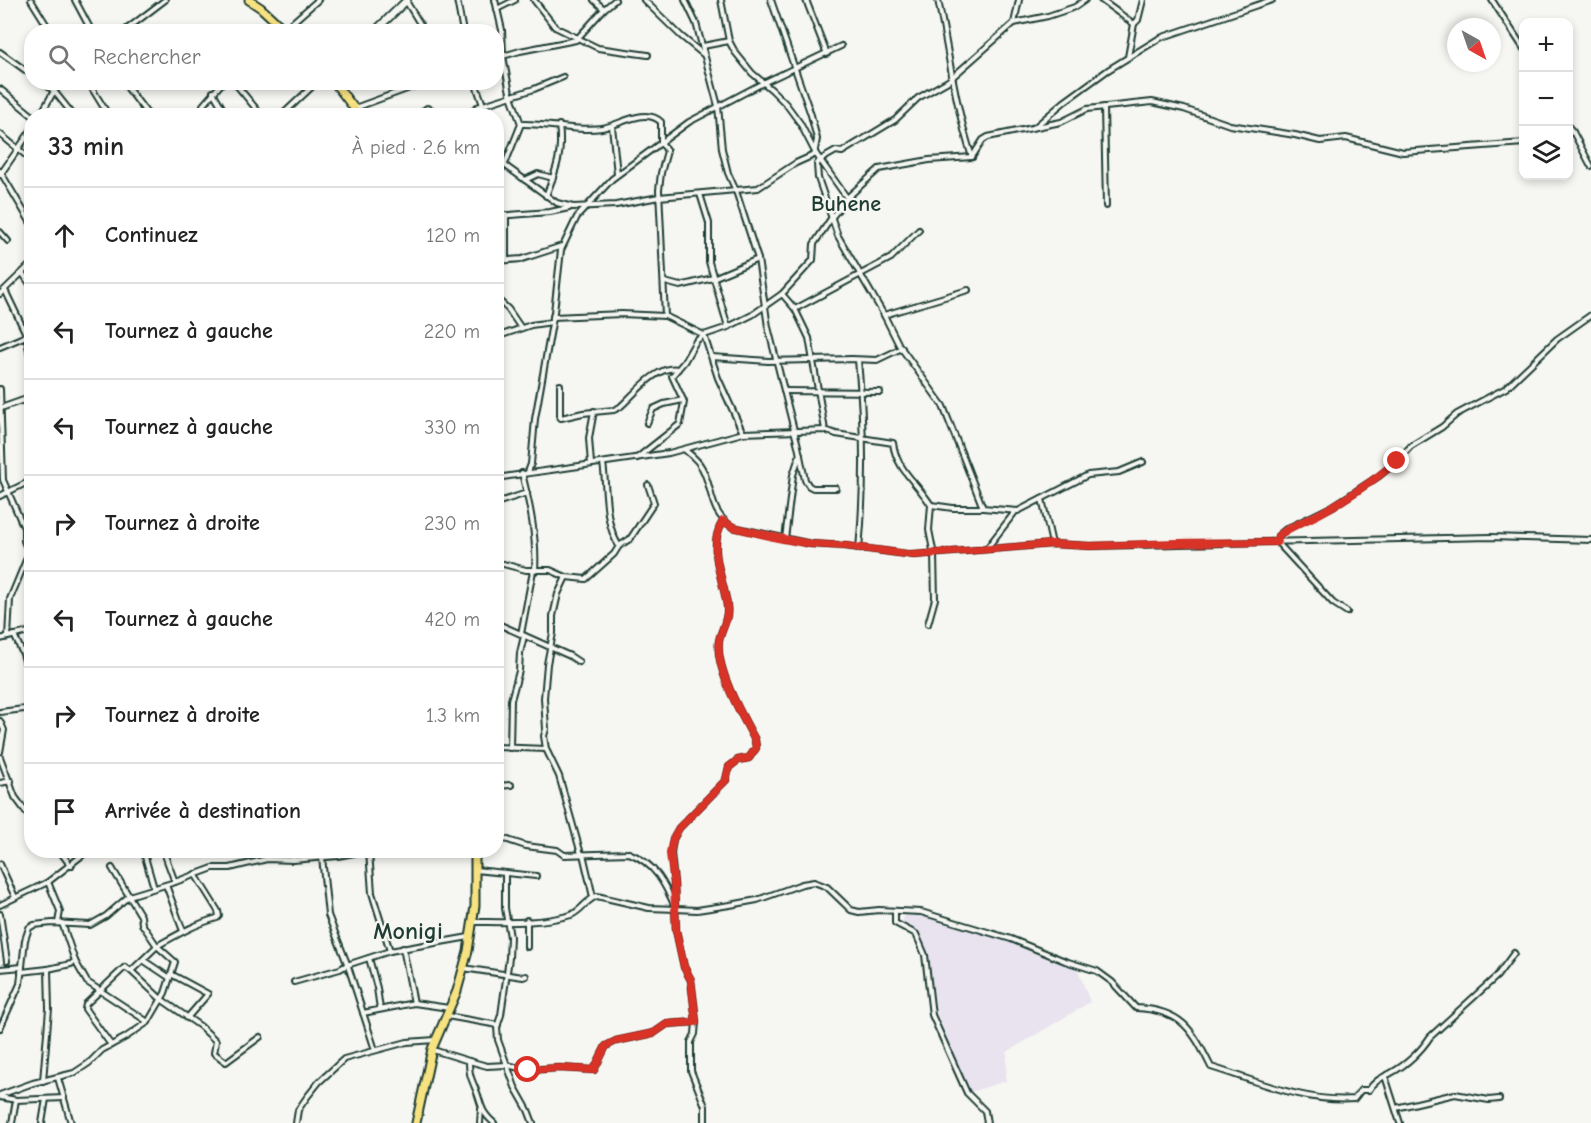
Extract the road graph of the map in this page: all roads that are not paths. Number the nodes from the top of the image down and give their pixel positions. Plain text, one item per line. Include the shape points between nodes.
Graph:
1 (31, 0) edge
2 (75, 0) edge
3 (165, 0) edge
4 (249, 0) edge
5 (318, 0) edge
6 (406, 0) edge
7 (457, 0) edge
8 (495, 0) edge
9 (515, 0) edge
10 (534, 0) edge
11 (594, 0) edge
12 (615, 0) edge
13 (644, 0) edge
14 (685, 0) edge
15 (722, 0) edge
16 (771, 0) edge
17 (806, 0) edge
18 (938, 0) edge
19 (1019, 0) edge
20 (1084, 0) edge
21 (1101, 0) edge
22 (1143, 0) edge
23 (1272, 0) edge
24 (1492, 0) edge
25 (496, 9) junction
26 (604, 9) junction
27 (1014, 23) junction
28 (46, 24) edge
29 (88, 24) edge
30 (134, 24) edge
31 (276, 24) edge
32 (290, 24) edge
33 (382, 24) edge
34 (420, 24) edge
35 (462, 24) edge
36 (500, 24) edge
37 (1134, 24) junction
38 (580, 38) junction
39 (729, 41) junction
40 (1519, 41) edge
41 (703, 46) junction
42 (841, 46) dead end
43 (0, 52) edge
44 (827, 54) junction
45 (648, 55) dead end
46 (504, 56) edge
47 (705, 56) junction
48 (1128, 58) junction
49 (504, 61) edge
50 (24, 69) edge
51 (794, 69) junction
52 (563, 77) dead end
53 (952, 77) junction
54 (765, 82) junction
55 (0, 89) edge
56 (93, 90) edge
57 (129, 90) edge
58 (241, 90) edge
59 (309, 90) edge
60 (339, 90) edge
61 (403, 90) edge
62 (478, 90) edge
63 (54, 91) joint
64 (213, 92) joint
65 (511, 96) junction
66 (483, 105) junction
67 (718, 106) junction
68 (1104, 107) junction
69 (44, 108) edge
70 (68, 108) edge
71 (104, 108) edge
72 (143, 108) edge
73 (202, 108) edge
74 (222, 108) edge
75 (255, 108) edge
76 (289, 108) edge
77 (354, 108) joint
78 (474, 108) edge
79 (24, 109) edge
80 (521, 124) junction
81 (559, 125) junction
82 (612, 126) junction
83 (1032, 129) junction
84 (0, 134) edge
85 (1573, 136) edge
86 (24, 141) edge
87 (661, 142) junction
88 (1519, 143) edge
89 (18, 150) junction
90 (815, 153) junction
91 (24, 154) edge
92 (972, 158) junction
93 (820, 160) junction
94 (505, 164) joint
95 (1591, 166) edge
96 (1, 173) edge
97 (617, 174) junction
98 (553, 178) junction
99 (525, 180) junction
100 (736, 191) junction
101 (700, 194) junction
102 (546, 196) junction
103 (659, 197) junction
104 (847, 198) junction
105 (1106, 206) dead end
106 (573, 207) junction
107 (585, 207) junction
108 (24, 212) edge
109 (506, 215) joint
110 (832, 217) junction
111 (919, 230) dead end
112 (0, 232) edge
113 (8, 241) dead end
114 (562, 246) junction
115 (758, 259) junction
116 (506, 260) joint
117 (23, 274) edge
118 (860, 275) junction
119 (712, 278) junction
120 (664, 282) junction
121 (0, 284) edge
122 (6, 289) junction
123 (968, 290) dead end
124 (0, 294) edge
125 (782, 294) junction
126 (504, 305) edge
127 (765, 306) junction
128 (795, 309) junction
129 (884, 315) junction
130 (1591, 315) edge
131 (665, 316) junction
132 (553, 319) junction
133 (728, 327) junction
134 (521, 328) junction
135 (24, 330) edge
136 (504, 334) edge
137 (704, 335) junction
138 (24, 336) edge
139 (0, 347) edge
140 (902, 348) junction
141 (712, 357) junction
142 (812, 360) junction
143 (858, 360) junction
144 (777, 361) junction
145 (678, 369) junction
146 (560, 385) dead end
147 (0, 389) edge
148 (817, 390) junction
149 (784, 391) junction
150 (861, 391) junction
151 (880, 392) dead end
152 (24, 400) edge
153 (683, 400) junction
154 (1, 408) edge
155 (594, 411) junction
156 (647, 423) dead end
157 (794, 430) junction
158 (825, 430) junction
159 (743, 433) junction
160 (862, 437) junction
161 (685, 450) junction
162 (800, 453) junction
163 (636, 458) junction
164 (1143, 462) dead end
165 (603, 463) junction
166 (591, 464) junction
167 (528, 472) junction
168 (522, 473) junction
169 (504, 476) edge
170 (648, 484) dead end
171 (24, 485) edge
172 (836, 488) dead end
173 (9, 493) junction
174 (527, 493) junction
175 (0, 496) edge
176 (1042, 499) junction
177 (504, 500) edge
178 (932, 505) junction
179 (983, 508) junction
180 (1015, 512) junction
181 (723, 521) junction
182 (24, 528) joint
183 (784, 539) junction
184 (1591, 540) edge
185 (24, 541) edge
186 (1277, 542) junction
187 (1052, 544) junction
188 (619, 546) junction
189 (859, 549) junction
190 (987, 549) junction
191 (934, 555) junction
192 (504, 564) edge
193 (24, 565) edge
194 (534, 571) junction
195 (566, 577) junction
196 (1347, 612) dead end
197 (928, 624) dead end
198 (504, 627) edge
199 (24, 633) edge
200 (14, 635) junction
201 (523, 635) junction
202 (8, 637) junction
203 (0, 639) edge
204 (550, 648) junction
205 (24, 660) edge
206 (579, 662) dead end
207 (24, 709) edge
208 (0, 712) edge
209 (0, 721) edge
210 (504, 748) edge
211 (510, 748) junction
212 (546, 749) junction
213 (0, 752) edge
214 (0, 757) edge
215 (10, 781) junction
216 (0, 783) edge
217 (512, 785) dead end
218 (504, 786) edge
219 (24, 809) edge
220 (504, 839) edge
221 (582, 854) junction
222 (65, 858) edge
223 (80, 858) edge
224 (145, 858) edge
225 (166, 858) edge
226 (312, 858) edge
227 (322, 858) edge
228 (370, 858) edge
229 (475, 858) edge
230 (293, 860) joint
231 (0, 864) edge
232 (71, 866) junction
233 (112, 868) dead end
234 (475, 870) junction
235 (195, 874) junction
236 (505, 874) junction
237 (536, 876) dead end
238 (48, 882) junction
239 (175, 882) junction
240 (166, 885) junction
241 (154, 888) junction
242 (129, 896) junction
243 (15, 897) junction
244 (593, 897) junction
245 (0, 905) edge
246 (676, 909) junction
247 (895, 911) junction
248 (0, 914) edge
249 (527, 920) junction
250 (507, 921) junction
251 (473, 922) junction
252 (60, 923) junction
253 (183, 931) junction
254 (2, 933) edge
255 (470, 937) junction
256 (158, 946) junction
257 (527, 947) dead end
258 (403, 948) junction
259 (390, 951) junction
260 (1514, 953) dead end
261 (369, 958) junction
262 (143, 960) junction
263 (7, 961) dead end
264 (75, 962) junction
265 (347, 964) junction
266 (0, 969) edge
267 (48, 969) junction
268 (464, 969) junction
269 (21, 970) junction
270 (131, 971) junction
271 (507, 974) junction
272 (171, 976) junction
273 (526, 976) dead end
274 (294, 982) dead end
275 (100, 991) junction
276 (161, 999) junction
277 (414, 1003) junction
278 (450, 1008) junction
279 (380, 1009) junction
280 (363, 1013) junction
281 (446, 1016) junction
282 (187, 1018) junction
283 (148, 1022) junction
284 (696, 1022) junction
285 (1, 1023) edge
286 (498, 1025) junction
287 (0, 1028) edge
288 (260, 1037) dead end
289 (435, 1040) junction
290 (111, 1045) junction
291 (432, 1049) junction
292 (375, 1050) junction
293 (469, 1061) junction
294 (507, 1065) junction
295 (1385, 1076) junction
296 (58, 1078) junction
297 (43, 1081) junction
298 (0, 1096) edge
299 (64, 1098) junction
300 (46, 1099) junction
301 (1499, 1099) dead end
302 (16, 1100) junction
303 (1395, 1108) junction
304 (481, 1109) junction
305 (12, 1123) edge
306 (42, 1123) edge
307 (71, 1123) edge
308 (296, 1123) edge
309 (416, 1123) edge
310 (480, 1123) edge
311 (494, 1123) edge
312 (533, 1123) edge
313 (705, 1123) edge
314 (987, 1123) edge
315 (1400, 1123) edge

1 - 28 street
2 - 29 street
3 - 30 street
4 - 31 highway
5 - 32 street
6 - 33 main road
6 - 34 street
7 - 35 street
8 - 25 street
9 - 25 street
10 - 38 street via 555,27
11 - 26 street
12 - 26 street
13 - 47 street
14 - 41 street
15 - 39 street
16 - 51 street
17 - 44 street
18 - 53 street
19 - 27 street
20 - 27 street via 1048,16
21 - 37 street
22 - 37 street
23 - 48 street via 1160,38
24 - 40 street
25 - 36 street
26 - 38 street
27 - 53 street
37 - 48 street
38 - 45 street via 598,48
38 - 46 street
39 - 41 street
39 - 54 street via 742,62
41 - 47 street
42 - 44 street
43 - 50 street
44 - 51 street
47 - 67 street
48 - 83 street
49 - 65 street
51 - 54 street
51 - 90 street via 817,138
52 - 65 street
53 - 92 street
53 - 93 street via 918,98 879,131
54 - 67 street
54 - 90 street via 799,121
55 - 79 street
56 - 71 street
57 - 72 street
58 - 75 street
59 - 76 street
60 - 77 highway
61 - 77 street
62 - 66 street
63 - 69 street
63 - 70 street
64 - 73 street
64 - 74 street
65 - 66 street
65 - 80 street
66 - 78 street
67 - 87 street
67 - 100 street via 722,149
68 - 83 street via 1087,109 1061,122
68 - 88 street via 1156,102 1230,125 1320,141 1346,138 1402,152
68 - 105 street
80 - 81 street
80 - 94 street
81 - 82 street via 586,129
81 - 98 street via 561,145
82 - 87 street via 639,117 654,118 662,124
82 - 97 street
83 - 92 street via 988,137
84 - 89 street
85 - 95 street
86 - 89 street
87 - 97 street
87 - 103 street via 667,151
89 - 91 street
89 - 96 street
90 - 93 street
90 - 100 street via 761,187
92 - 104 street via 883,167
93 - 104 street
93 - 110 street via 818,178
94 - 99 street
96 - 108 street
97 - 107 street
98 - 99 street via 538,174
98 - 102 street
99 - 102 street
100 - 101 street
100 - 115 street
101 - 103 street
101 - 119 street via 709,223
102 - 106 street
103 - 107 street
103 - 120 street
104 - 110 street
106 - 107 street
106 - 109 street
107 - 114 street
109 - 116 street
110 - 118 street
110 - 125 street via 814,244 813,260
111 - 118 street via 891,258
112 - 113 street
114 - 116 street
114 - 132 street
115 - 119 street
115 - 127 street
117 - 122 street
118 - 128 street
118 - 129 street
119 - 120 street via 680,286
119 - 133 street
120 - 131 street
121 - 122 street
122 - 124 street
122 - 135 street
123 - 129 street
125 - 127 street
125 - 128 street
126 - 134 street
127 - 133 street
127 - 144 street
128 - 142 street via 809,338
129 - 140 street
130 - 186 street via 1557,339 1506,388 1460,411 1411,446 1379,476 1334,506 1286,529
131 - 132 street via 622,314
131 - 137 street
132 - 134 street
132 - 167 street
133 - 137 street
134 - 136 street
137 - 141 street
137 - 145 street via 693,344
138 - 139 street
140 - 143 street via 877,360
140 - 179 street via 944,406
141 - 144 street
141 - 159 street
142 - 143 street
142 - 144 street
142 - 148 street
143 - 150 street
144 - 149 street
145 - 153 street via 672,376
145 - 155 street via 667,369 647,380 614,410
146 - 155 street via 560,417
147 - 154 street
148 - 149 street
148 - 150 street
148 - 158 street
149 - 157 street
150 - 151 street
150 - 160 street
152 - 154 street
153 - 156 street via 653,409
153 - 163 street via 680,424
154 - 173 street via 3,480
155 - 166 street via 589,438
157 - 158 street
157 - 159 street
157 - 162 street
158 - 160 street
159 - 161 street
160 - 178 street via 893,443 900,465
160 - 189 street
161 - 163 street
161 - 181 street via 702,468
162 - 172 street via 809,486
162 - 183 street
163 - 165 street
164 - 176 street via 1119,472 1088,475
165 - 166 street
165 - 188 street via 609,521
166 - 167 street
167 - 168 street
168 - 169 street
168 - 174 street
170 - 188 street via 654,503 640,526
171 - 173 street
173 - 175 street
173 - 182 street
174 - 177 street
174 - 194 street via 534,526
176 - 180 street
176 - 187 street
178 - 179 street
178 - 191 street via 929,530
179 - 180 street
180 - 190 street
181 - 183 street
181 - 246 street via 716,550 727,607 726,625 719,642 721,656 726,682 756,748 749,758 729,767 726,780 673,839 670,853
182 - 185 street
183 - 189 street
184 - 186 street via 1491,537
186 - 187 street
186 - 196 street via 1333,603
187 - 190 street
188 - 195 street via 586,579
189 - 191 street
190 - 191 street
191 - 197 street via 934,602
192 - 194 street
193 - 202 street via 10,599
194 - 195 street via 550,570
194 - 201 street
195 - 204 street via 553,615
198 - 201 street
199 - 200 street
200 - 202 street
200 - 205 street
201 - 204 street
201 - 211 street via 511,700
202 - 203 street
204 - 206 street
204 - 212 street via 544,698
207 - 208 street
209 - 213 street via 4,730
210 - 211 street
211 - 212 street
212 - 221 street via 559,776
214 - 215 street
215 - 216 street
215 - 219 street
217 - 218 street
220 - 221 street via 564,855
221 - 244 street
221 - 246 street via 629,853 650,863
222 - 232 street
223 - 232 street
224 - 241 street
225 - 239 street
226 - 230 street
227 - 265 street via 328,915
228 - 259 street via 372,893
229 - 234 highway
230 - 235 street via 267,859
231 - 243 street
232 - 238 street
233 - 242 street
234 - 236 street
234 - 251 highway
235 - 239 street
235 - 253 street via 219,916
236 - 237 street
236 - 250 street
238 - 243 street
238 - 252 street via 60,911
239 - 240 street
240 - 241 street
240 - 253 street
241 - 242 street
242 - 252 street via 90,925
242 - 256 street
243 - 245 street
244 - 246 street
244 - 249 street via 572,914
246 - 247 street via 697,910 756,900 814,882 827,887 851,910
246 - 284 street via 680,951 691,980
247 - 295 street via 921,912 1011,939 1097,971 1136,1008 1172,1014 1194,1034 1211,1066 1328,1100 1354,1099 1361,1090 1369,1090 1374,1081
247 - 314 street via 894,922 916,934 925,955 932,1015 967,1093 985,1111
248 - 254 street
249 - 250 street
249 - 257 street
250 - 251 street
250 - 271 street
251 - 255 highway
252 - 264 street
252 - 269 street via 29,928
253 - 256 street
254 - 263 street
255 - 258 street
255 - 268 highway
256 - 262 street
256 - 272 street via 175,962
258 - 259 street
258 - 277 street
259 - 261 street
260 - 295 street via 1497,976 1430,1037 1424,1048
261 - 265 street
261 - 279 street
262 - 270 street
262 - 272 street
264 - 267 street
264 - 275 street via 87,982
265 - 274 street
265 - 280 street
266 - 269 street
267 - 269 street
267 - 297 street via 50,1009
268 - 271 street
268 - 278 highway
269 - 285 street via 18,990
270 - 275 street via 125,967
270 - 276 street
271 - 273 street
271 - 286 street
272 - 276 street
272 - 282 street via 208,994
275 - 283 street
275 - 290 street via 86,1004 86,1009
276 - 282 street
276 - 283 street
277 - 278 street
277 - 279 street
278 - 281 highway
279 - 280 street
280 - 292 street
281 - 286 street
281 - 289 highway
282 - 288 street via 216,1041 214,1053 226,1062
283 - 290 street
284 - 294 street via 667,1024 654,1033 616,1041 606,1046 594,1070 528,1070
284 - 313 street via 691,1071 705,1106
285 - 287 street
286 - 294 street via 498,1040
289 - 291 highway
289 - 292 street
290 - 296 street via 82,1069
291 - 293 street
291 - 309 highway
292 - 308 street via 349,1056 326,1076 298,1110
293 - 294 street via 487,1066
293 - 304 street via 469,1077
294 - 312 street
295 - 303 street
296 - 297 street
296 - 299 street
297 - 298 street
298 - 302 street
299 - 300 street
299 - 307 street
300 - 302 street
300 - 306 street
301 - 303 street via 1455,1094
302 - 305 street
303 - 315 street
304 - 310 street
304 - 311 street

